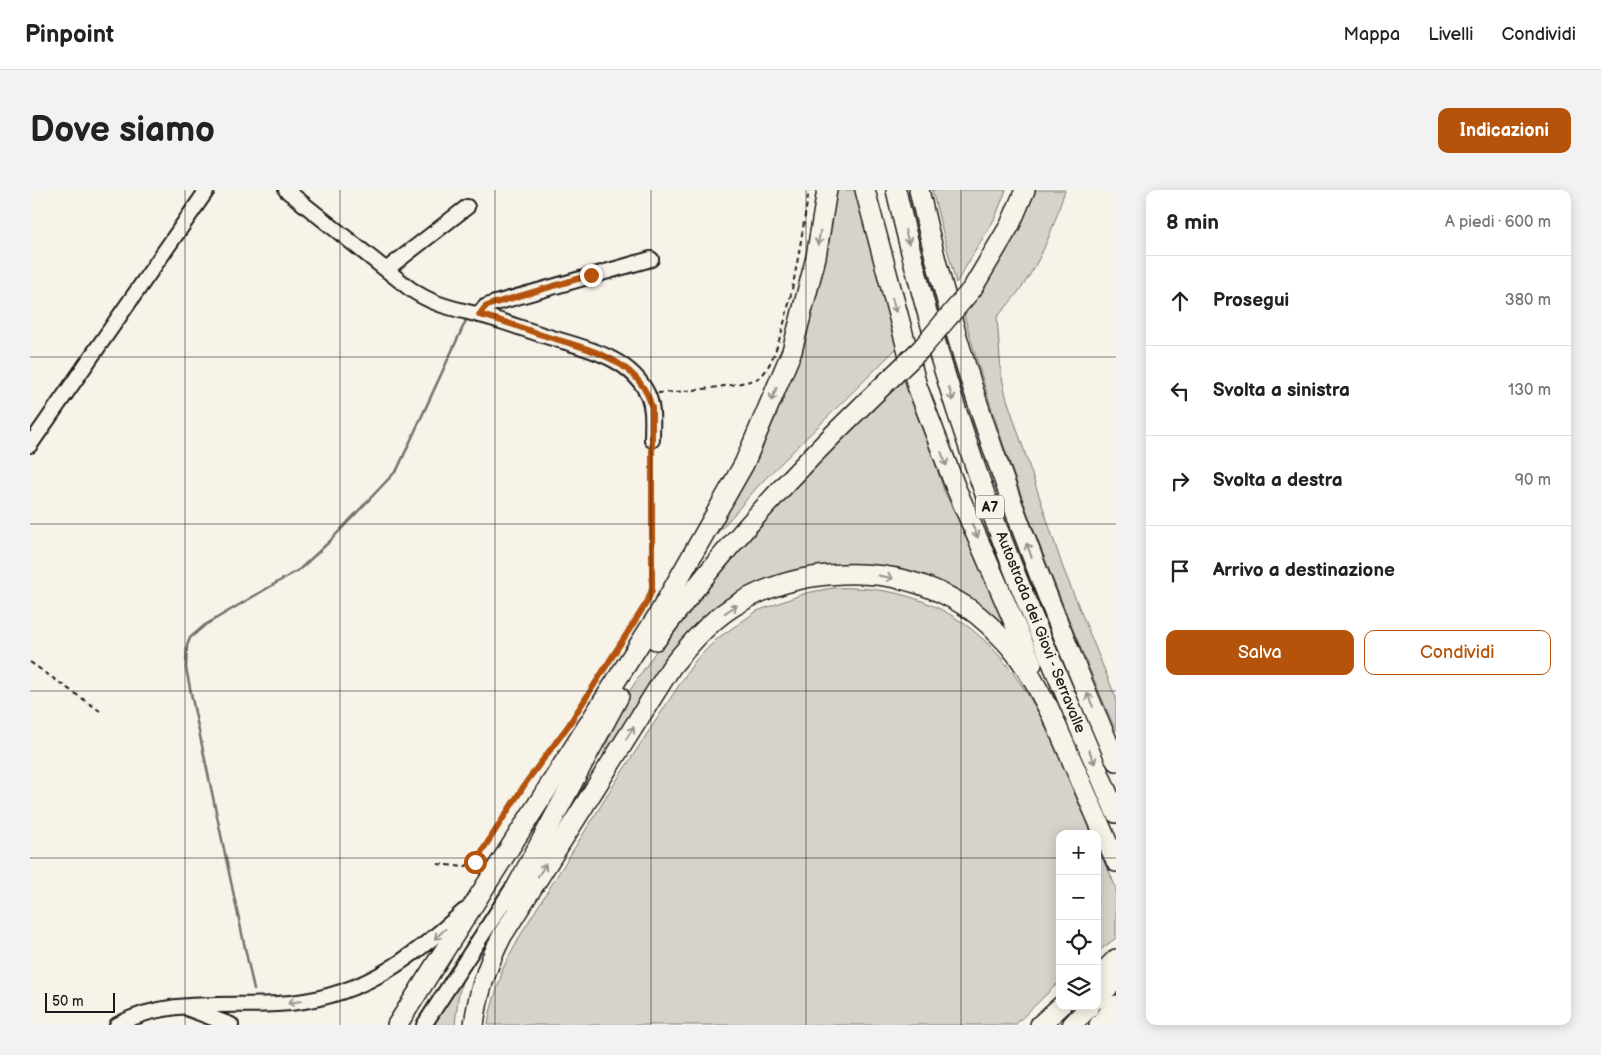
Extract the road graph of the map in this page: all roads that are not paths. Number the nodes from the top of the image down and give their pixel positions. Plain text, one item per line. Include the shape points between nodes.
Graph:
1 (207, 190) edge
2 (286, 190) edge
3 (827, 190) edge
4 (865, 190) edge
5 (896, 190) edge
6 (919, 190) edge
7 (1014, 190) edge
8 (1025, 190) edge
9 (467, 207) dead end
10 (651, 259) dead end
11 (387, 269) junction
12 (967, 285) junction
13 (479, 315) junction
14 (863, 398) junction
15 (652, 440) road end
16 (30, 446) edge
17 (658, 615) junction
18 (619, 696) junction
19 (1053, 718) junction
20 (1116, 761) edge
21 (1116, 813) edge
22 (533, 857) junction
23 (1116, 862) edge
24 (476, 901) junction
25 (1115, 967) edge
26 (1101, 975) edge
27 (1101, 992) edge
28 (1116, 1005) edge
29 (183, 1007) junction
30 (1057, 1010) edge
31 (1066, 1010) edge
32 (1086, 1010) edge
33 (117, 1025) edge
34 (231, 1025) edge
35 (397, 1025) edge
36 (411, 1025) edge
37 (424, 1025) edge
38 (462, 1025) edge
39 (474, 1025) edge
40 (1040, 1025) edge
41 (1052, 1025) edge
42 (1072, 1025) edge
43 (1099, 1025) edge

1 - 16 street
2 - 11 street
3 -> 17 highway via 816,257 792,351 744,464
4 -> 19 highway via 916,386 954,486
5 -> 21 highway, Autostrada dei Giovi - Serravalle / A7 via 940,362 974,464 1027,602
20 -> 6 highway, Autostrada dei Giovi - Serravalle / A7 via 1045,593 995,458 962,355
7 - 12 highway
8 - 12 highway via 1006,233
9 - 11 street
10 - 13 street via 492,304
11 - 13 street via 430,301 454,311
12 - 14 highway
13 - 15 street via 604,354 630,372 646,391 652,408
14 - 17 highway via 761,493
14 - 18 highway via 715,561
17 - 24 highway
18 - 22 highway
18 - 36 highway
19 - 23 highway
39 -> 19 highway via 487,963 672,666 697,636 731,608 766,589 814,576 865,573 915,583 956,600 1002,637 1019,657
22 - 37 street
22 - 38 highway via 481,953 468,984
24 -> 29 street via 409,959 347,989 290,1003
24 - 35 highway
25 - 26 highway
25 - 27 highway
28 - 43 highway
29 - 33 street via 144,1013
29 - 34 street
30 - 40 highway
31 - 41 highway
32 - 42 highway

